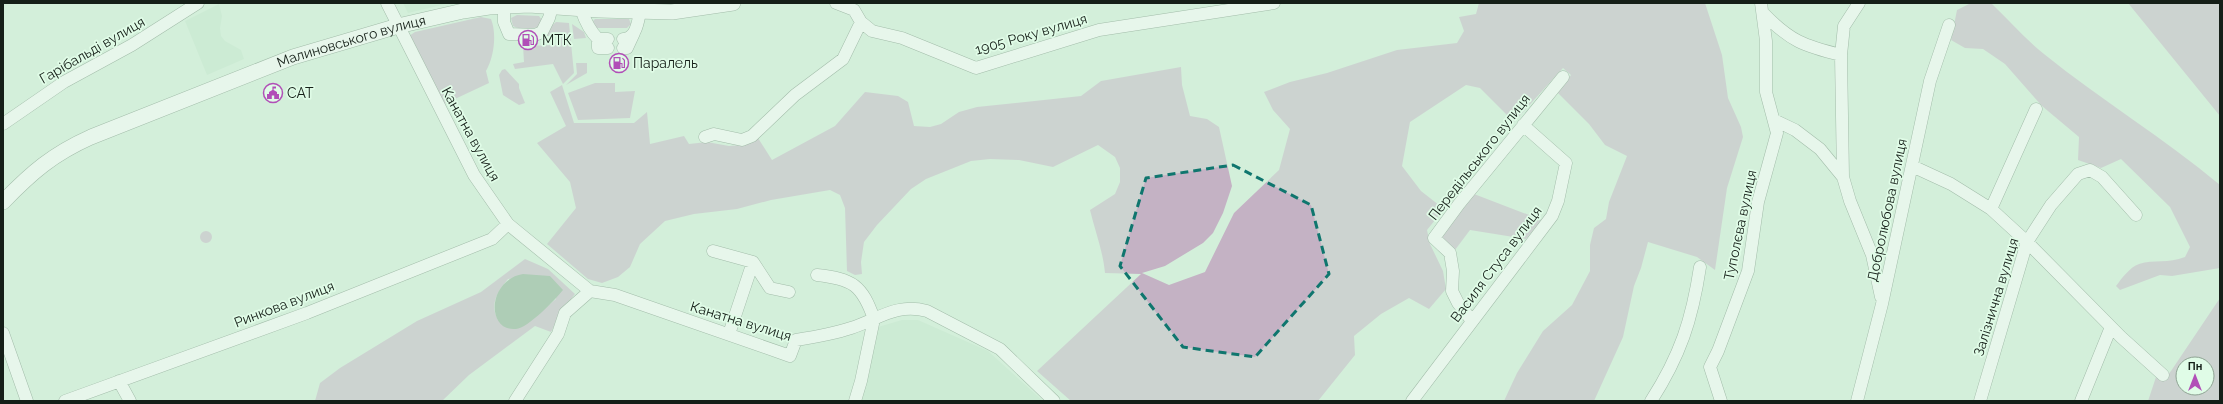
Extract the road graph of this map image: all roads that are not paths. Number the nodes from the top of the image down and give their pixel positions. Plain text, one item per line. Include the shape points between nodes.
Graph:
1 (198, 3) edge
2 (387, 3) edge
3 (733, 3) edge
4 (836, 3) edge
5 (1274, 3) edge
6 (1859, 3) edge
7 (504, 6) junction
8 (552, 7) junction
9 (578, 7) edge
10 (1762, 8) edge
11 (640, 12) junction
12 (861, 22) junction
13 (1948, 25) dead end
14 (398, 26) junction
15 (605, 42) dead end
16 (623, 44) dead end
17 (1841, 55) junction
18 (1563, 77) dead end
19 (2036, 109) dead end
20 (1774, 120) junction
21 (3, 124) edge
22 (1523, 125) junction
23 (705, 137) dead end
24 (1912, 166) junction
25 (1843, 177) junction
26 (3, 202) edge
27 (1991, 209) junction
28 (2136, 215) dead end
29 (508, 224) junction
30 (2027, 242) junction
31 (713, 251) dead end
32 (753, 262) junction
33 (1700, 267) dead end
34 (817, 275) dead end
35 (590, 291) junction
36 (789, 292) dead end
37 (1882, 304) junction
38 (874, 319) junction
39 (1472, 321) junction
40 (2111, 327) junction
41 (3, 333) edge
42 (729, 334) junction
43 (2163, 375) dead end
44 (119, 380) junction
45 (27, 401) edge
46 (65, 401) edge
47 (130, 401) edge
48 (515, 401) edge
49 (855, 401) edge
50 (1054, 401) edge
51 (1412, 401) edge
52 (1652, 401) edge
53 (1721, 401) edge
54 (1857, 401) edge
55 (1980, 401) edge
56 (2081, 401) edge

1 - 21 street, Гарібальді вулиця via 132,45 64,82
2 - 14 street, Канатна вулиця
3 - 11 main road, Малиновського вулиця via 672,12
4 - 12 street, 1905 Року вулиця via 854,10
5 - 12 street, 1905 Року вулиця via 1099,30 976,68 902,38 872,31
6 - 17 street via 1844,26
7 - 8 main road, Малиновського вулиця
7 - 8 street via 504,22 509,34 535,35 542,32
7 - 14 main road, Малиновського вулиця via 476,8
8 - 9 main road, Малиновського вулиця
9 - 11 main road, Малиновського вулиця
9 - 15 street via 586,23
10 - 17 street via 1785,35 1795,41
10 - 20 street, Туполєва вулиця via 1766,92
11 - 16 street via 634,33
12 - 23 street via 843,59 795,95 752,136 742,140 714,134
13 - 24 street, Добролюбова вулиця via 1930,81
14 - 26 main road, Малиновського вулиця via 293,57 85,140 48,160
14 - 29 street, Канатна вулиця via 474,175
17 - 25 street
18 - 22 street, Передільського вулиця
19 - 27 street
20 - 25 street via 1795,130 1820,149
20 - 53 street, Туполєва вулиця via 1777,133 1758,202 1748,270 1710,367
22 - 39 street, Передільського вулиця via 1434,238 1450,253 1453,271 1452,291
22 - 39 street, Василя Стуса вулиця via 1566,163 1558,201 1552,216
24 - 27 street via 1951,184
24 - 37 street, Добролюбова вулиця
25 - 37 street via 1872,255
27 - 30 street
28 - 30 street, Залізнична вулиця via 2102,177 2090,170 2078,174 2051,205
29 - 35 street, Канатна вулиця
29 - 44 street, Ринкова вулиця via 492,239 307,313
30 - 40 street
30 - 55 street, Залізнична вулиця
31 - 32 street
32 - 36 street via 770,288
32 - 42 street
33 - 52 street via 1686,332 1671,370
34 - 38 street via 841,277 864,293
35 - 42 street, Канатна вулиця via 615,295
35 - 48 street via 565,313 558,334
37 - 54 street, Добролюбова вулиця
38 - 42 street, Канатна вулиця via 821,336 796,340 790,356
38 - 49 street
38 - 50 street via 903,308 927,311 1000,349
39 - 51 street, Василя Стуса вулиця
40 - 43 street
40 - 56 street
41 - 45 street
44 - 46 street, Ринкова вулиця
44 - 47 street

